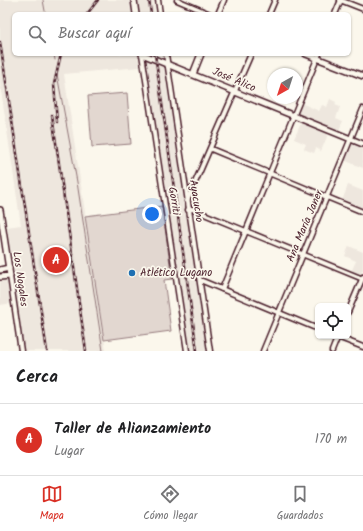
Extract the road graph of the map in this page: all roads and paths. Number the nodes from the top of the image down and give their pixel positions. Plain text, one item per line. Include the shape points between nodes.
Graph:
1 (134, 0) edge
2 (158, 0) edge
3 (176, 0) edge
4 (224, 0) edge
5 (275, 0) edge
6 (341, 0) edge
7 (363, 9) edge
8 (136, 12) edge
9 (160, 12) edge
10 (205, 12) edge
11 (219, 12) edge
12 (270, 12) edge
13 (336, 12) edge
14 (142, 56) edge
15 (148, 56) edge
16 (166, 56) edge
17 (200, 56) edge
18 (250, 56) edge
19 (318, 56) edge
20 (167, 63) junction
21 (193, 74) junction
22 (363, 76) edge
23 (235, 91) junction
24 (363, 109) edge
25 (293, 115) junction
26 (351, 139) junction
27 (363, 144) edge
28 (211, 149) junction
29 (269, 174) junction
30 (326, 197) junction
31 (187, 201) junction
32 (0, 210) edge
33 (188, 210) junction
34 (363, 212) edge
35 (246, 231) junction
36 (303, 254) junction
37 (9, 268) junction
38 (0, 270) edge
39 (10, 276) junction
40 (0, 277) edge
41 (363, 278) edge
42 (200, 280) junction
43 (222, 289) junction
44 (351, 305) edge
45 (279, 312) junction
46 (315, 328) edge
47 (336, 339) edge
48 (344, 339) edge
49 (363, 348) edge
50 (21, 351) edge
51 (187, 351) edge
52 (210, 351) edge
53 (263, 351) edge
54 (332, 351) edge

1 - 8 street
2 - 9 street
3 - 10 street
4 - 11 street
5 - 12 street
6 - 7 street
6 - 13 street
14 - 51 street, Gorriti
15 - 20 street, José Alico
16 - 20 street, Ayacucho
17 - 21 street
18 - 23 street
19 - 22 street
19 - 25 street
20 - 21 street, José Alico
20 - 31 street, Ayacucho
21 - 23 street, José Alico
23 - 25 street, José Alico
23 - 28 street
24 - 26 street, Ana María Janer
25 - 26 street, José Alico
25 - 29 street
26 - 27 street, José Alico
26 - 30 street, Ana María Janer
28 - 29 street
28 - 31 street
29 - 30 street
29 - 35 street
30 - 34 street
30 - 36 street, Ana María Janer
31 - 33 street, Ayacucho
32 - 37 street, Los Nogales
33 - 35 street via 192,209
33 - 42 street, Ayacucho
35 - 36 street
35 - 43 street
36 - 41 street
36 - 45 street, Ana María Janer
37 - 38 street
37 - 39 street, Los Nogales
39 - 40 street
39 - 50 street, Los Nogales
41 - 44 street
42 - 43 street
42 - 52 street, Ayacucho
43 - 45 street
45 - 46 street
45 - 53 street, Ana María Janer
47 - 54 street
48 - 49 street

